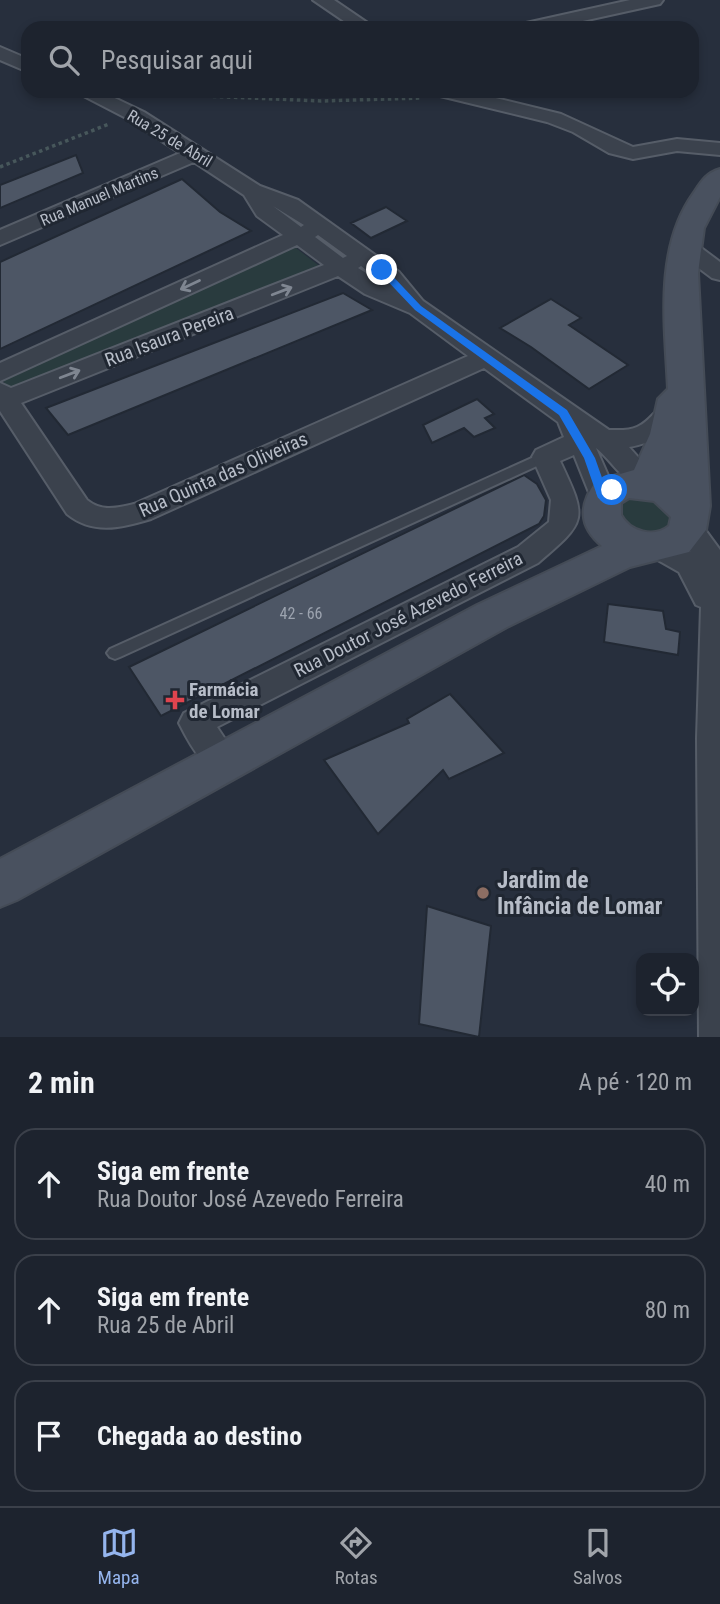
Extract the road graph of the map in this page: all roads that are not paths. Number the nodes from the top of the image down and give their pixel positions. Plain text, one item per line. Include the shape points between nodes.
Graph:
1 (322, 0) edge
2 (654, 0) edge
3 (355, 21) edge
4 (558, 21) edge
5 (0, 53) edge
6 (21, 62) edge
7 (99, 98) edge
8 (468, 98) edge
9 (720, 149) edge
10 (198, 153) junction
11 (720, 178) edge
12 (253, 191) junction
13 (323, 227) junction
14 (296, 235) junction
15 (0, 238) edge
16 (684, 246) junction
17 (351, 261) junction
18 (720, 273) edge
19 (487, 357) junction
20 (684, 361) junction
21 (0, 373) edge
22 (3, 395) edge
23 (674, 408) junction
24 (592, 440) junction
25 (545, 457) junction
26 (647, 483) junction
27 (603, 509) junction
28 (671, 534) junction
29 (492, 616) junction
30 (115, 653) dead end
31 (225, 764) junction
32 (0, 884) edge
33 (719, 1037) edge

1 - 3 street
2 - 4 street
5 - 6 street
7 - 10 street, Rua 25 de Abril
8 - 9 street via 554,118 633,153 677,145
10 - 12 street, Rua 25 de Abril
10 - 15 street, Rua Manuel Martins
11 - 16 main road via 701,202
12 - 13 street, Rua 25 de Abril via 290,205
12 - 14 street, Rua 25 de Abril via 265,211
13 - 14 street
13 - 17 street, Rua 25 de Abril
14 - 17 street, Rua 25 de Abril
14 -> 21 street, Rua Isaura Pereira
16 - 18 street
16 - 20 main road
17 - 19 street, Rua 25 de Abril via 373,289 418,308
22 -> 17 street, Rua Isaura Pereira
19 - 22 street, Rua Quinta das Oliveiras via 141,512 101,521 87,517 77,507
19 - 24 street, Rua 25 de Abril via 563,412
20 - 23 main road
20 - 28 main road
23 - 24 street via 643,438
23 - 26 main road
24 - 25 street
24 - 26 street
24 - 27 street
25 - 30 lane
25 - 31 street, Rua Doutor José Azevedo Ferreira via 565,500 563,526 528,555 195,723
26 - 27 main road, Rua Doutor José Azevedo Ferreira via 620,486
26 - 28 main road via 676,495 685,505
27 - 28 main road via 612,533 632,544
27 - 29 main road, Rua Doutor José Azevedo Ferreira via 588,540
28 - 29 main road, Rua Doutor José Azevedo Ferreira
28 - 33 street via 704,590 713,627
29 - 31 main road, Rua Doutor José Azevedo Ferreira
31 - 32 main road, Rua Doutor José Azevedo Ferreira

